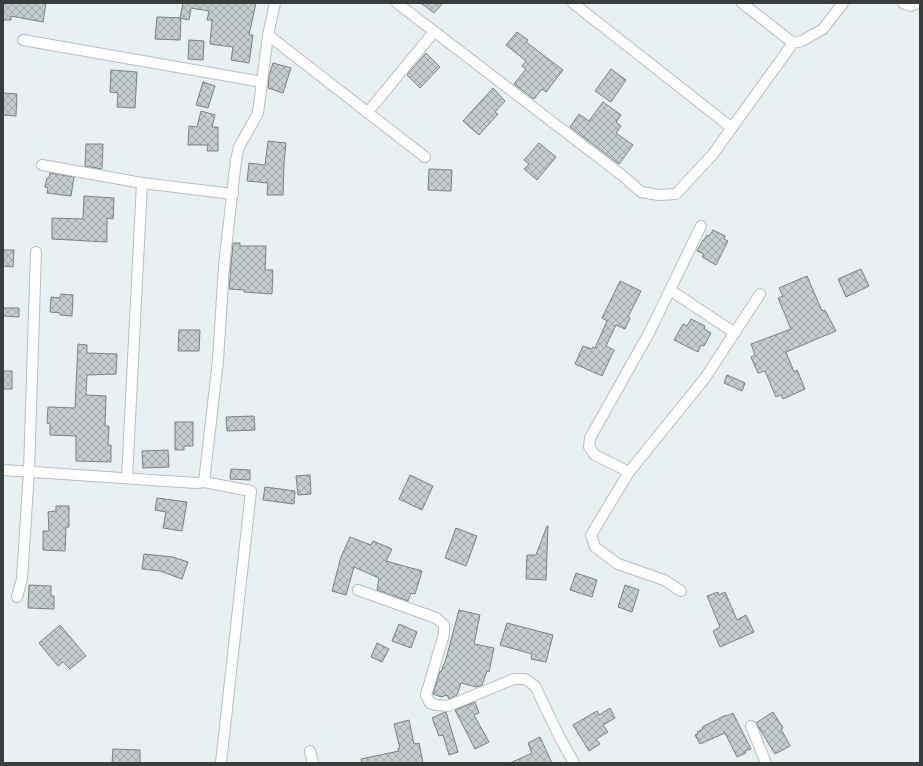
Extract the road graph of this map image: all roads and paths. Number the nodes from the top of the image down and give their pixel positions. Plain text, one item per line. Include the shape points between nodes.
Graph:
1 (275, 3) edge
2 (397, 3) edge
3 (573, 3) edge
4 (742, 3) edge
5 (843, 3) edge
6 (904, 3) edge
7 (918, 3) edge
8 (434, 32) junction
9 (268, 35) junction
10 (22, 40) dead end
11 (793, 43) junction
12 (262, 82) junction
13 (367, 113) junction
14 (732, 128) junction
15 (425, 157) dead end
16 (42, 164) dead end
17 (142, 183) junction
18 (232, 194) junction
19 (701, 226) dead end
20 (36, 252) dead end
21 (670, 290) junction
22 (760, 294) dead end
23 (735, 333) junction
24 (3, 470) edge
25 (30, 471) junction
26 (629, 472) junction
27 (127, 478) junction
28 (204, 482) junction
29 (358, 590) dead end
30 (681, 591) dead end
31 (17, 597) dead end
32 (750, 726) dead end
33 (310, 751) dead end
34 (221, 763) edge
35 (313, 763) edge
36 (574, 763) edge
37 (766, 763) edge

1 - 9 street
2 - 8 street
3 - 14 street
4 - 11 street
5 - 11 street via 823,30
6 - 7 street via 911,6
8 - 13 street
8 - 14 street via 642,192 676,194 713,154
9 - 12 street
9 - 13 street
10 - 12 street
11 - 14 street
12 - 18 street via 258,116 240,147
13 - 15 street
16 - 17 street
17 - 18 street
17 - 27 street
18 - 28 street via 218,360
19 - 21 street
20 - 25 street
21 - 23 street
21 - 26 street via 590,438 589,447 595,455
22 - 23 street
23 - 26 street via 705,378
24 - 25 street
25 - 27 street
25 - 31 street via 22,579
26 - 30 street via 591,535 595,547 618,564 664,580
27 - 28 street
28 - 34 street via 251,491
29 - 36 street via 436,618 444,625 444,634 426,695 430,703 448,706 514,679 525,679 535,686
32 - 37 street
33 - 35 street

